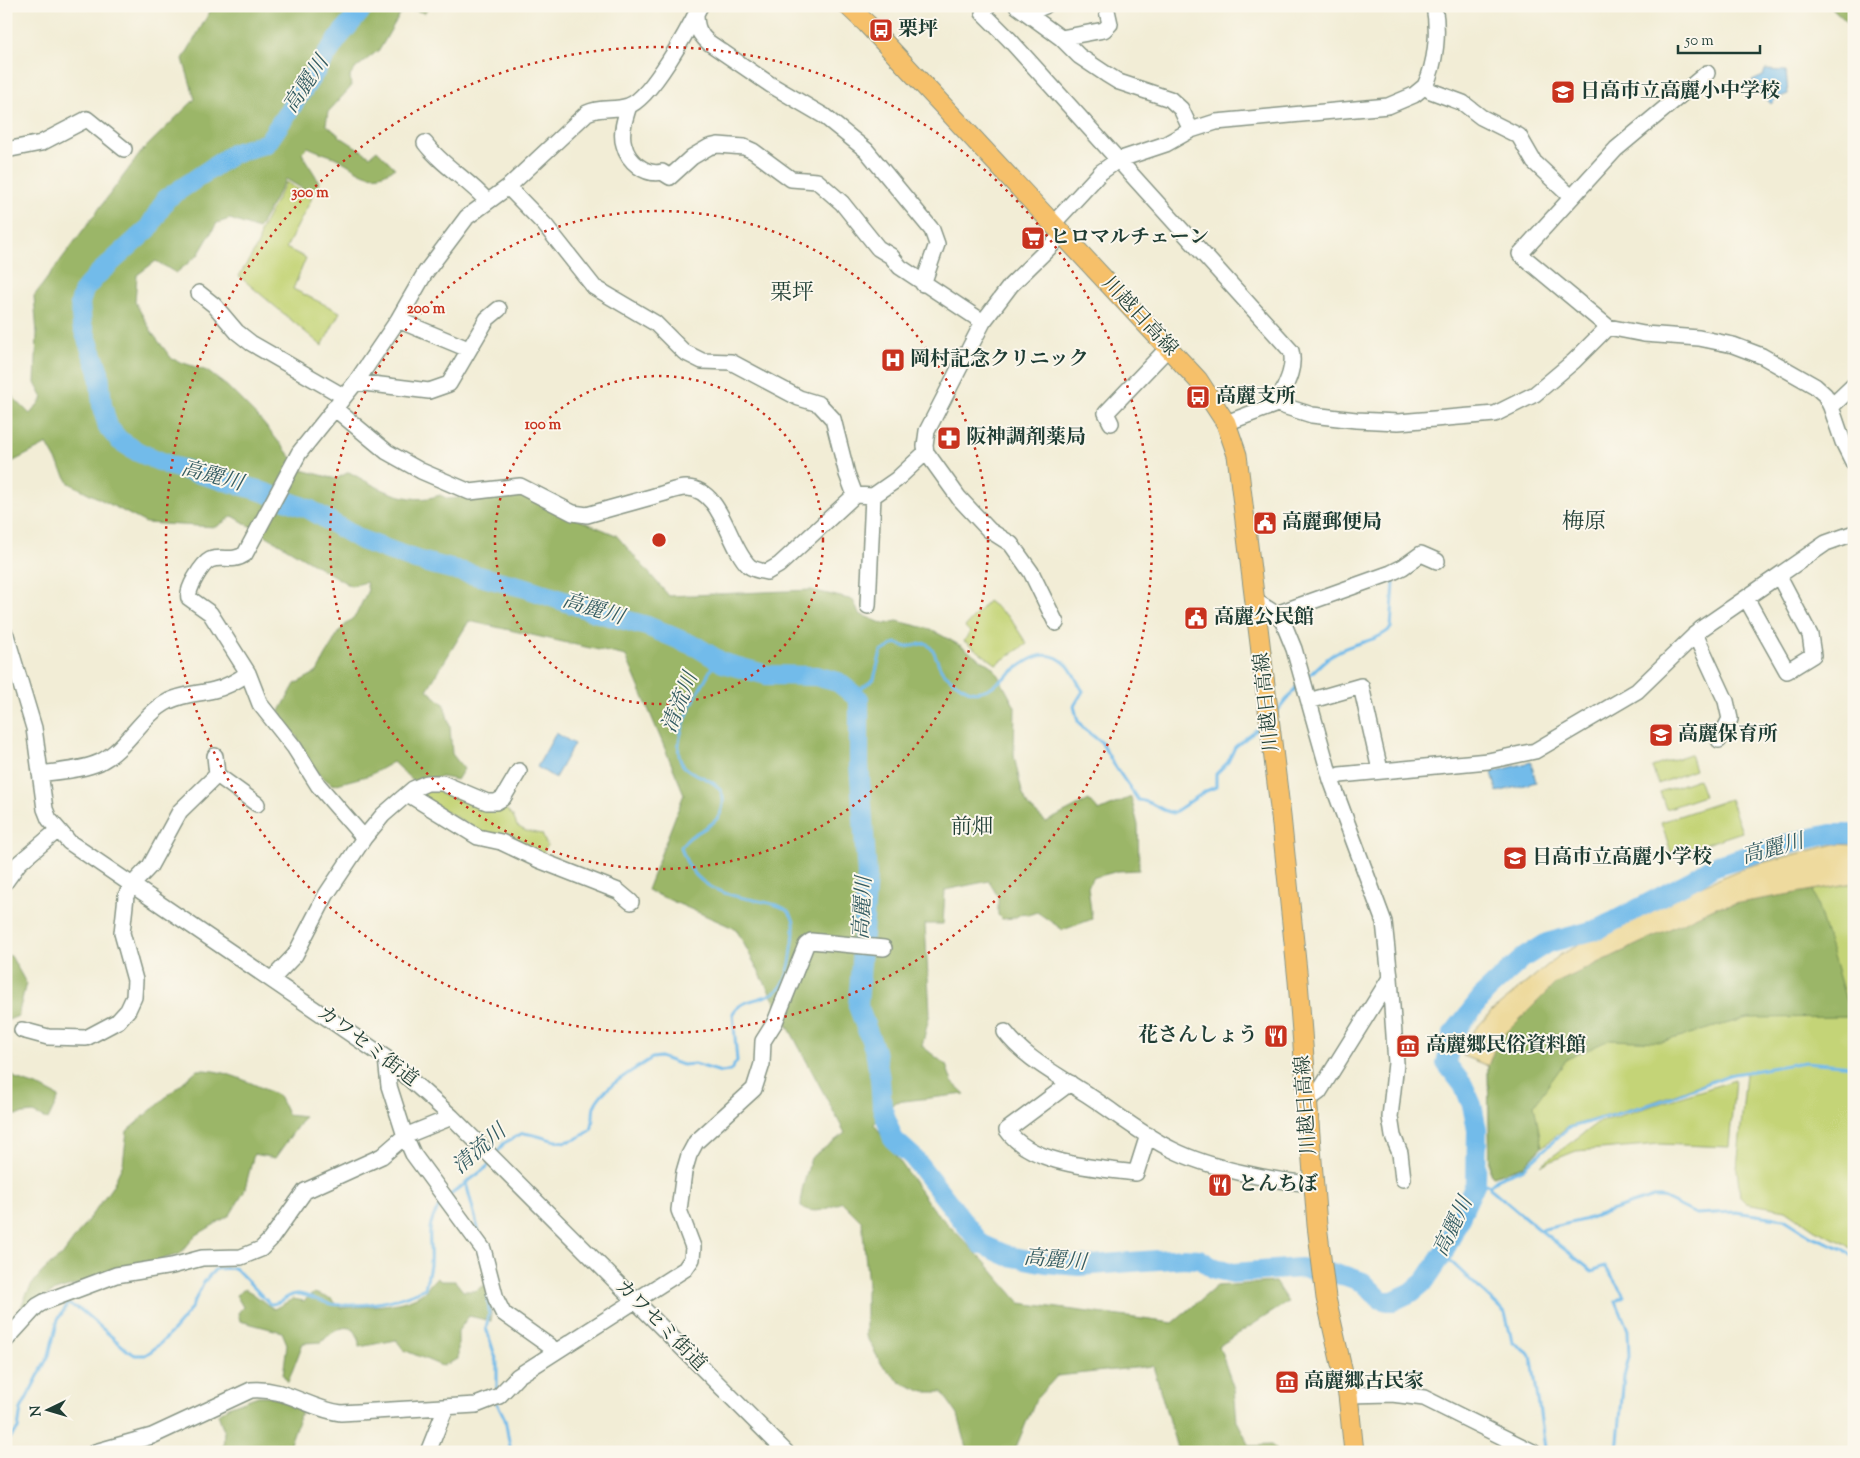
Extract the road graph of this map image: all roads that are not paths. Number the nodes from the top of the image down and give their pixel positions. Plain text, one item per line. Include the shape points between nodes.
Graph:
1 (848, 6) edge
2 (988, 6) edge
3 (1045, 6) edge
4 (1106, 6) edge
5 (1436, 8) edge
6 (1023, 9) edge
7 (698, 10) edge
8 (1062, 38) junction
9 (1707, 73) dead end
10 (1425, 86) junction
11 (629, 106) junction
12 (1191, 130) junction
13 (426, 142) dead end
14 (124, 149) dead end
15 (6, 150) edge
16 (1118, 160) junction
17 (508, 187) junction
18 (1571, 197) junction
19 (487, 201) junction
20 (1057, 230) junction
21 (923, 284) junction
22 (199, 294) dead end
23 (499, 309) dead end
24 (398, 320) junction
25 (984, 322) junction
26 (1608, 327) junction
27 (1168, 348) junction
28 (468, 349) junction
29 (356, 382) junction
30 (1854, 386) edge
31 (339, 402) junction
32 (1277, 404) junction
33 (1831, 407) junction
34 (1111, 423) dead end
35 (1226, 423) junction
36 (926, 452) junction
37 (1854, 464) edge
38 (855, 494) junction
39 (873, 496) junction
40 (1854, 533) edge
41 (1438, 561) dead end
42 (1779, 576) junction
43 (1746, 598) junction
44 (1257, 602) junction
45 (868, 606) dead end
46 (1276, 614) junction
47 (1056, 623) dead end
48 (1695, 634) junction
49 (6, 635) edge
50 (248, 674) junction
51 (1308, 701) junction
52 (1719, 740) dead end
53 (215, 756) dead end
54 (1380, 770) junction
55 (520, 771) dead end
56 (40, 774) junction
57 (217, 775) junction
58 (1331, 780) junction
59 (408, 794) junction
60 (257, 804) dead end
61 (58, 830) junction
62 (364, 838) junction
63 (6, 881) edge
64 (131, 886) junction
65 (630, 902) dead end
66 (884, 948) dead end
67 (1390, 978) junction
68 (272, 979) junction
69 (22, 1030) dead end
70 (1005, 1032) dead end
71 (386, 1058) junction
72 (1070, 1083) junction
73 (1306, 1101) junction
74 (452, 1117) junction
75 (1148, 1134) junction
76 (405, 1136) junction
77 (1403, 1179) dead end
78 (1313, 1184) junction
79 (636, 1301) junction
80 (6, 1340) edge
81 (555, 1350) junction
82 (1348, 1395) junction
83 (446, 1407) junction
84 (96, 1452) edge
85 (428, 1452) edge
86 (786, 1452) edge
87 (1354, 1452) edge
88 (1533, 1452) edge

1 - 20 main road, 川越日高線
2 - 16 street via 983,13
3 - 6 street
4 - 8 street via 1110,24 1104,30
5 - 10 street via 1435,49
6 - 8 street
7 - 11 street via 656,80 643,96
7 - 21 street via 696,25 700,35 771,85 824,116 866,150 932,230 937,244
8 - 12 street via 1079,56 1119,82 1170,100 1181,109
9 - 18 street via 1616,149
10 - 12 street via 1388,106 1216,122
10 - 18 street via 1463,103 1481,117 1519,136 1534,162
11 - 17 street via 603,107 587,113
11 - 21 street via 624,145 638,166 670,177 709,147 744,147 792,179 817,181 842,204 878,248
12 - 16 street via 1166,144
13 - 19 street via 440,161 473,185
14 - 15 street via 87,119 41,143
16 - 20 street via 1101,172
16 - 32 street via 1291,351 1292,369
17 - 19 street
17 - 38 street via 545,225 594,287 655,324 692,358 730,362 799,398 819,404 833,419
18 - 26 street via 1520,254
19 - 24 street via 467,217 434,260
20 - 25 street
20 - 27 main road, 川越日高線
21 - 25 street
22 - 31 street via 251,343
23 - 28 street via 486,319
24 - 28 street
24 - 29 street
25 - 36 street via 927,431
26 - 32 street via 1535,394 1495,414 1408,421 1373,420 1320,416
26 - 33 street via 1733,345 1762,356 1815,386 1825,394
27 - 34 street via 1106,413
27 - 35 main road, 川越日高線 via 1198,380
28 - 29 street via 449,384 440,388 429,391
29 - 31 street
30 - 33 street
31 - 38 street via 387,452 470,492 520,486 573,513 587,515 672,491 698,490 709,497 750,567 767,572
31 - 50 street via 291,465 262,527 245,554 234,560 206,563 189,588 189,598 210,613
32 - 35 street
33 - 37 street
35 - 44 main road, 川越日高線 via 1237,454
36 - 39 street
36 - 47 street via 989,530 1011,544 1031,572
38 - 39 street
39 - 45 street
40 - 42 street via 1826,544
41 - 46 street via 1421,554 1391,572
42 - 43 street
42 - 43 street via 1810,635 1812,655 1787,672
43 - 48 street
44 - 46 street
44 - 73 main road, 川越日高線 via 1298,981
46 - 51 street via 1283,622 1294,649
48 - 52 street via 1726,701 1730,719
48 - 54 street via 1637,691 1534,751 1488,761
49 - 56 street, カワセミ街道 via 29,713
50 - 56 street via 212,691 179,696 167,702 148,715 101,762
50 - 62 street via 260,704 294,747 318,785
51 - 54 street via 1360,686
51 - 58 street
53 - 57 street
54 - 58 street via 1340,775
55 - 59 street via 504,798 496,802 487,802 442,783 426,783
56 - 61 street, カワセミ街道 via 48,819
57 - 60 street
57 - 64 street via 183,806 150,866
58 - 67 street via 1384,922
59 - 62 street via 383,815
59 - 65 street via 478,837 501,842 618,891
61 - 63 street via 19,863
61 - 64 street, カワセミ街道
62 - 68 street via 326,895 295,956
64 - 68 street, カワセミ街道
64 - 69 street via 124,906 122,933 135,980 134,997 128,1010 118,1021 86,1038 48,1036
66 - 79 street via 811,941 806,945 763,1041 762,1064 754,1089 696,1142 688,1155 680,1210 693,1247 690,1263
67 - 73 street via 1319,1092
67 - 77 street via 1396,1063 1390,1117
68 - 71 street, カワセミ街道
70 - 72 street via 1016,1047
71 - 74 street, カワセミ街道
71 - 76 street via 389,1086
72 - 75 street
72 - 75 street via 1007,1130 1013,1140 1059,1163 1136,1173
73 - 78 main road, 川越日高線
74 - 76 street
74 - 79 street, カワセミ街道
75 - 78 street via 1177,1152 1202,1162 1295,1183
76 - 80 street via 382,1156 304,1191 270,1240 260,1249 241,1257 202,1258 116,1275 37,1306
76 - 81 street via 413,1154 483,1249 496,1299 504,1313
78 - 82 main road, 川越日高線 via 1326,1298
79 - 81 street
79 - 86 street, カワセミ街道
81 - 83 street via 518,1376 499,1396 476,1405
82 - 87 main road, 川越日高線
82 - 88 street via 1392,1394 1424,1398
83 - 84 street via 341,1413 267,1388 251,1390 152,1436
83 - 85 street

